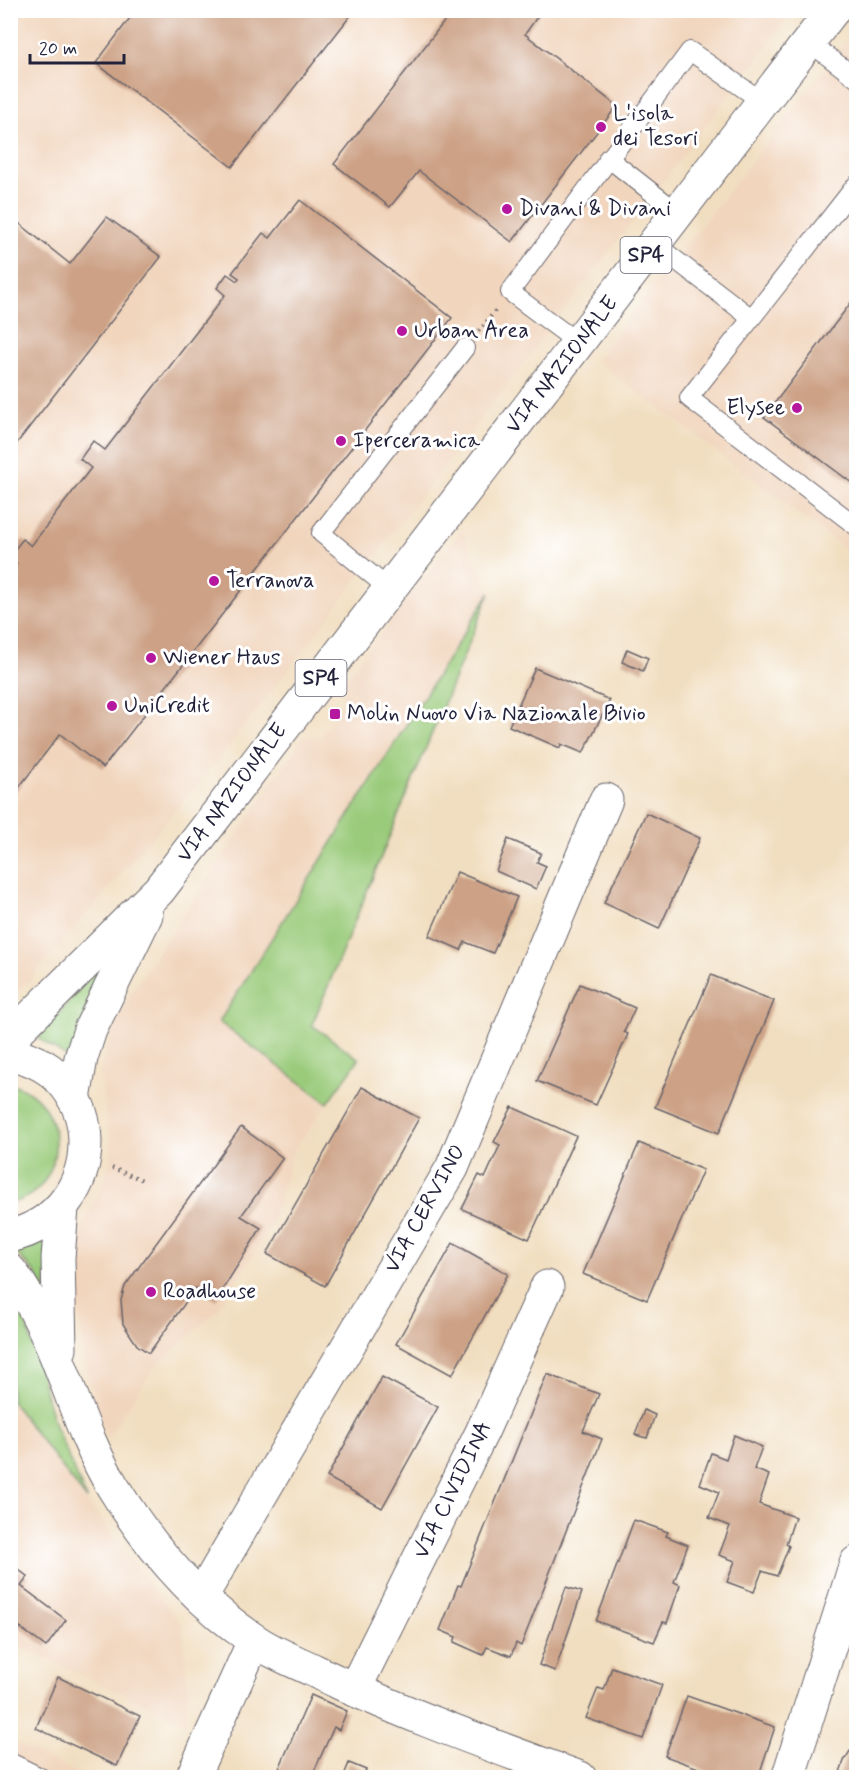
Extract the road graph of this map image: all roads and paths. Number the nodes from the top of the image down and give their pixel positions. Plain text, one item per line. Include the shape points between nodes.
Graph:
1 (833, 10) edge
2 (809, 42) junction
3 (856, 78) edge
4 (763, 102) junction
5 (608, 158) junction
6 (856, 185) edge
7 (677, 212) junction
8 (655, 244) junction
9 (750, 317) junction
10 (578, 343) junction
11 (465, 348) dead end
12 (856, 526) edge
13 (389, 589) junction
14 (606, 800) dead end
15 (159, 890) junction
16 (10, 1038) edge
17 (10, 1054) edge
18 (74, 1099) junction
19 (106, 1166) dead end
20 (143, 1180) dead end
21 (62, 1208) junction
22 (10, 1236) edge
23 (10, 1270) edge
24 (547, 1287) dead end
25 (60, 1363) junction
26 (856, 1563) edge
27 (201, 1598) junction
28 (254, 1641) junction
29 (354, 1690) junction
30 (10, 1762) edge
31 (42, 1778) edge
32 (192, 1778) edge
33 (580, 1778) edge
34 (788, 1778) edge

1 - 2 street, VIA NAZIONALE / SP4
2 - 3 lane
2 - 4 street, VIA NAZIONALE / SP4
4 - 5 lane via 690,51
4 - 7 street, VIA NAZIONALE / SP4
5 - 7 lane
5 - 10 lane via 510,292
6 - 9 lane
7 - 8 street, VIA NAZIONALE / SP4
8 - 9 lane
8 - 10 street, VIA NAZIONALE / SP4
9 - 12 lane via 689,398
10 - 13 street, VIA NAZIONALE / SP4
11 - 13 lane via 321,533
13 - 15 street, VIA NAZIONALE / SP4
14 - 27 street, VIA CERVINO via 452,1168
15 - 16 street, VIA NAZIONALE / SP4
15 - 18 street, VIA NAZIONALE / SP4 via 90,1030
17 - 18 street via 47,1069
18 - 21 street via 84,1124 86,1153 79,1182
19 - 20 path
21 - 22 street via 44,1223
21 - 25 street via 58,1258
23 - 25 street via 30,1299
24 - 29 street, VIA CIVIDINA via 482,1432
25 - 27 street via 82,1427 112,1486 152,1546
26 - 34 street
27 - 28 street
28 - 29 street
28 - 32 street
29 - 33 street
30 - 31 lane

